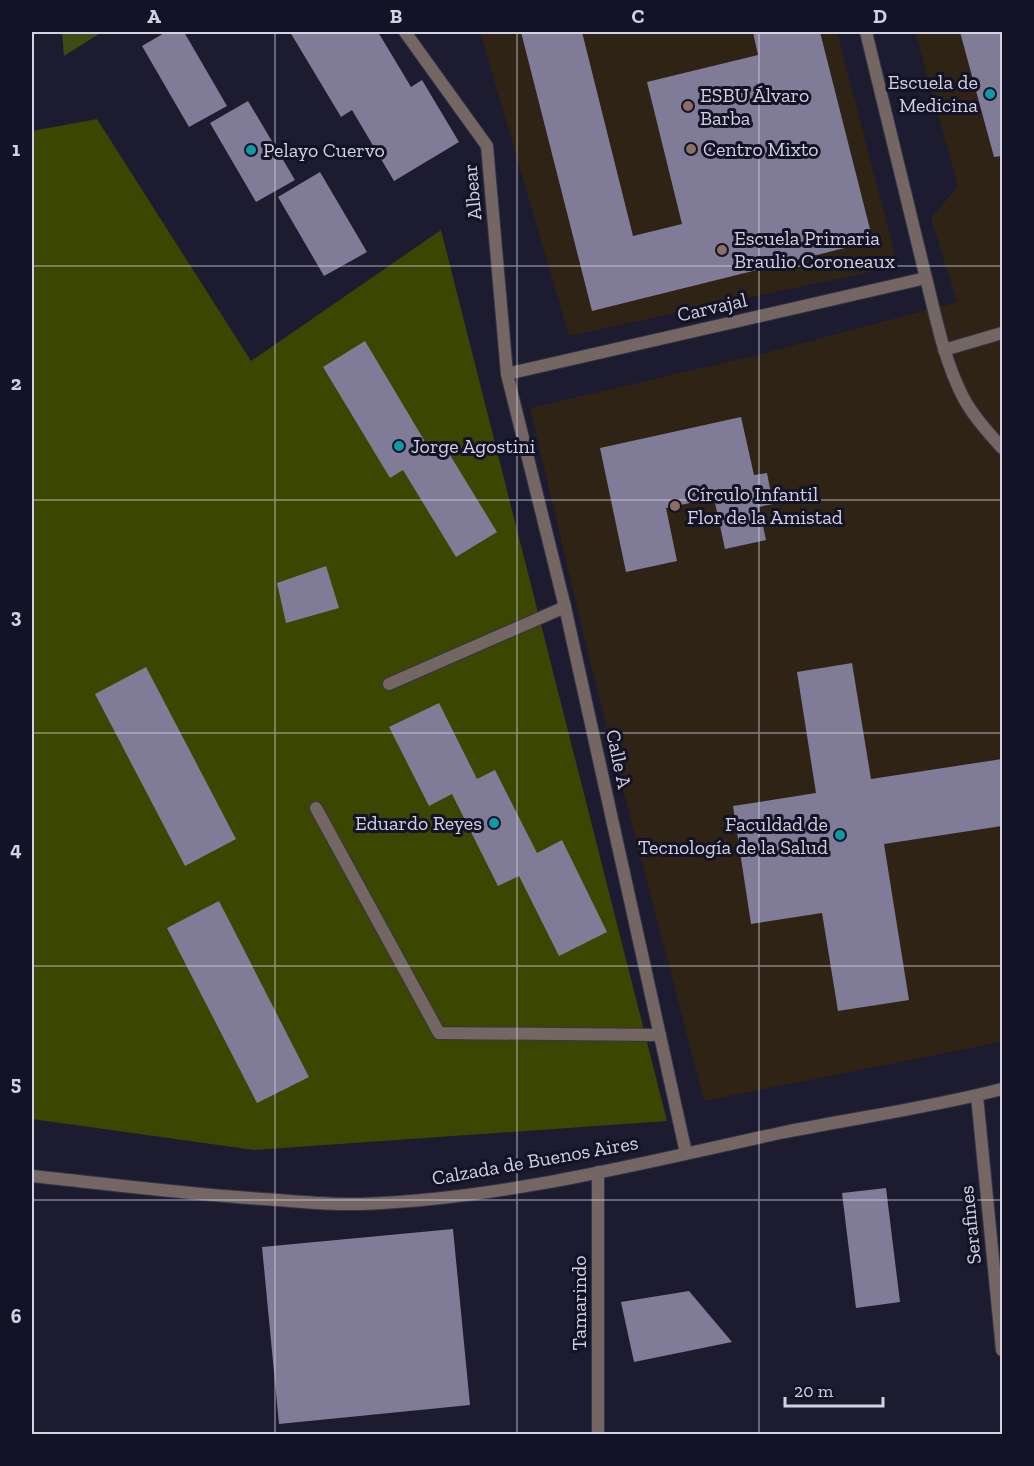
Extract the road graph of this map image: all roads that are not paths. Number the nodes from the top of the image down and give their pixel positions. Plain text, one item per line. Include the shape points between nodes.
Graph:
1 (405, 32) edge
2 (866, 32) edge
3 (926, 278) junction
4 (1002, 333) edge
5 (944, 350) junction
6 (507, 374) junction
7 (1002, 448) edge
8 (565, 607) junction
9 (389, 684) dead end
10 (316, 808) dead end
11 (660, 1035) junction
12 (1002, 1089) edge
13 (977, 1096) junction
14 (686, 1153) junction
15 (598, 1172) junction
16 (32, 1176) edge
17 (1002, 1350) edge
18 (598, 1434) edge

1 - 6 street, Albear via 487,146
2 - 3 street
3 - 5 street
3 - 6 street, Carvajal
4 - 5 street
5 - 7 street via 963,397
6 - 8 street, Calle A
8 - 9 street
8 - 11 street, Calle A
10 - 11 street via 439,1033
11 - 14 street, Calle A
12 - 13 street, Calzada de Buenos Aires
13 - 14 street, Calzada de Buenos Aires
13 - 17 street, Serafines
14 - 15 street, Calzada de Buenos Aires
15 - 16 street, Calzada de Buenos Aires via 490,1192 360,1204 207,1195
15 - 18 street, Tamarindo

